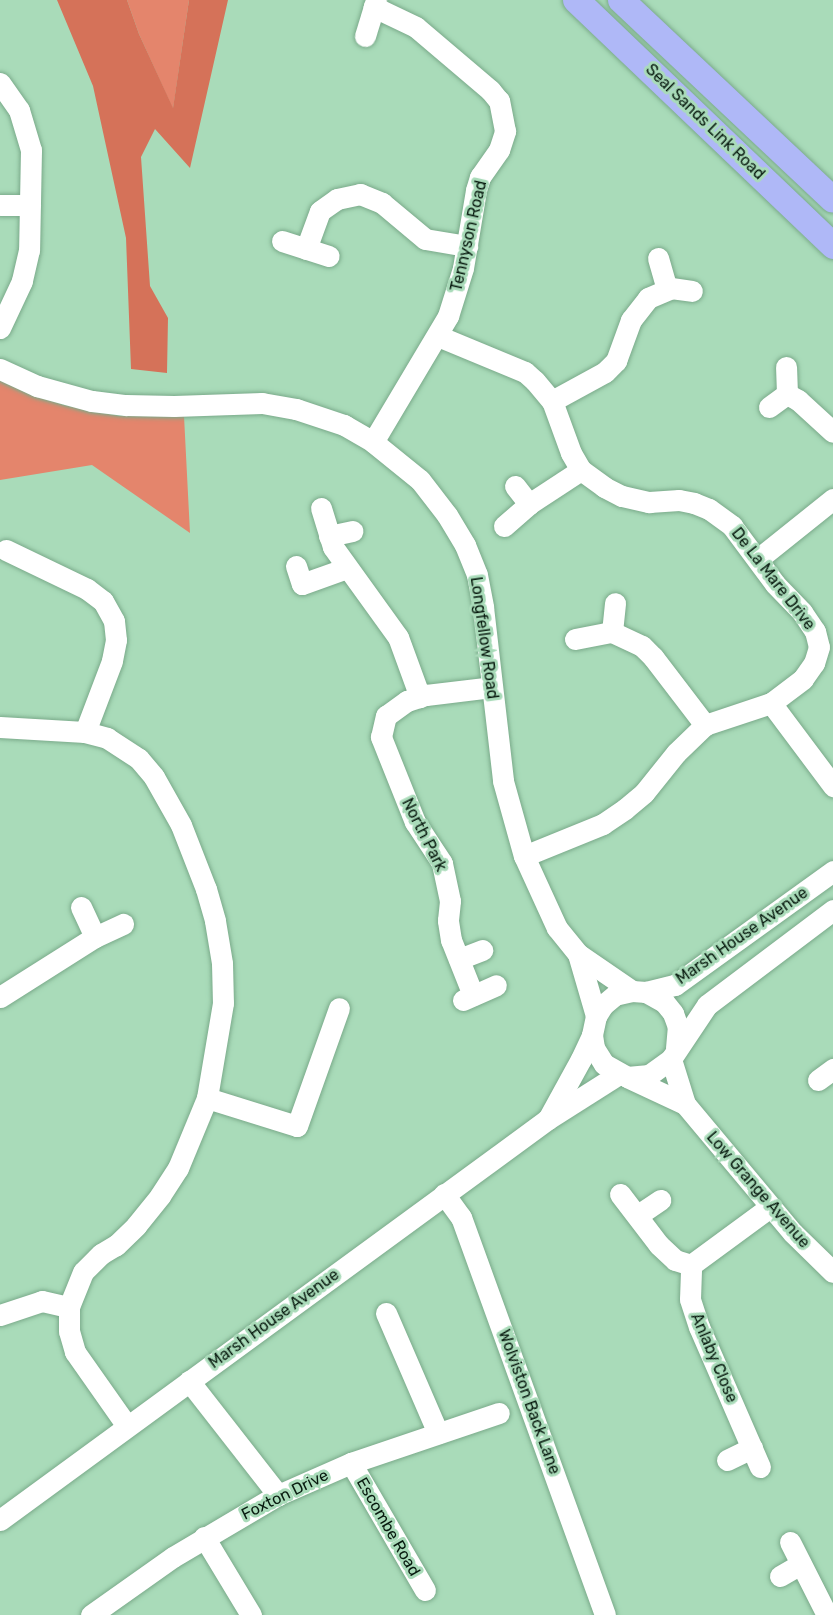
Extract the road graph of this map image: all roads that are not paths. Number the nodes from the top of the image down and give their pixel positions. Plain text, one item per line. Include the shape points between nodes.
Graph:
1 (576, 0) edge
2 (621, 0) edge
3 (375, 3) edge
4 (364, 36) dead end
5 (0, 83) edge
6 (833, 200) edge
7 (0, 205) edge
8 (30, 205) junction
9 (282, 241) dead end
10 (467, 246) junction
11 (833, 246) edge
12 (306, 249) junction
13 (328, 256) dead end
14 (658, 258) dead end
15 (667, 289) junction
16 (692, 291) dead end
17 (0, 328) edge
18 (438, 336) junction
19 (786, 366) dead end
20 (0, 369) edge
21 (787, 394) junction
22 (552, 400) junction
23 (769, 407) dead end
24 (833, 432) edge
25 (373, 442) junction
26 (581, 470) junction
27 (515, 486) dead end
28 (833, 499) edge
29 (529, 504) junction
30 (321, 508) dead end
31 (504, 526) dead end
32 (352, 531) dead end
33 (329, 536) junction
34 (6, 550) dead end
35 (758, 559) junction
36 (296, 566) dead end
37 (346, 568) junction
38 (615, 603) dead end
39 (612, 632) junction
40 (575, 639) dead end
41 (826, 648) edge
42 (492, 687) junction
43 (420, 697) junction
44 (771, 702) junction
45 (705, 725) junction
46 (0, 728) edge
47 (85, 732) junction
48 (830, 776) edge
49 (524, 856) junction
50 (833, 871) edge
51 (81, 907) dead end
52 (833, 910) edge
53 (123, 924) dead end
54 (95, 937) junction
55 (482, 950) dead end
56 (578, 954) junction
57 (459, 959) junction
58 (496, 986) dead end
59 (639, 991) junction
60 (0, 997) edge
61 (339, 1008) dead end
62 (594, 1025) junction
63 (674, 1054) junction
64 (623, 1076) junction
65 (207, 1098) junction
66 (685, 1104) junction
67 (548, 1119) junction
68 (444, 1194) junction
69 (620, 1194) dead end
70 (660, 1200) dead end
71 (770, 1208) junction
72 (638, 1215) junction
73 (691, 1265) junction
74 (833, 1272) edge
75 (69, 1307) junction
76 (386, 1313) dead end
77 (0, 1315) edge
78 (189, 1381) junction
79 (499, 1413) dead end
80 (127, 1426) junction
81 (438, 1433) junction
82 (727, 1460) dead end
83 (351, 1463) junction
84 (278, 1495) junction
85 (0, 1520) edge
86 (204, 1537) junction
87 (790, 1542) dead end
88 (801, 1564) junction
89 (780, 1576) dead end
90 (426, 1590) dead end
91 (91, 1615) edge
92 (251, 1615) edge
93 (604, 1615) edge
94 (827, 1615) edge

1 - 11 main road, Seal Sands Link Road
2 - 6 main road, Seal Sands Link Road
3 - 4 street, Tennyson Road
3 - 10 street, Tennyson Road via 416,27 499,101 505,131 499,150 480,177
5 - 8 street via 19,110 27,130 31,150
7 - 8 street
8 - 17 street via 29,250 22,281
9 - 12 street
10 - 12 street via 425,239 388,207 360,194 337,199 320,211
10 - 18 street, Tennyson Road via 454,299
12 - 13 street
14 - 15 street
15 - 16 street
15 - 22 street via 648,298 637,309 621,353 605,372
18 - 22 street, De La Mare Drive via 525,372
18 - 25 street, Tennyson Road
19 - 21 street
20 - 25 street, Longfellow Road via 37,386 92,401 174,406 262,403 296,409 344,425
21 - 23 street
21 - 24 street
22 - 26 street, De La Mare Drive
25 - 42 street, Longfellow Road via 420,480 465,545 477,575
26 - 29 street
26 - 35 street, De La Mare Drive via 622,496 649,502 678,501 709,509 732,526
27 - 29 street
28 - 35 street
29 - 31 street
30 - 33 street
32 - 33 street
33 - 37 street
34 - 47 street via 87,589 103,601 114,621 117,640 112,661
35 - 41 street, De La Mare Drive
36 - 37 street via 302,584
37 - 43 street via 398,636
38 - 39 street
39 - 40 street
39 - 45 street via 642,646
41 - 44 street via 802,679
42 - 43 street, North Park
42 - 49 street, Longfellow Road via 503,781
43 - 57 street, North Park via 386,716 381,736 415,822 442,863 450,901 451,940
44 - 45 street
44 - 48 street
45 - 49 street via 625,809 603,824
46 - 47 street
47 - 65 street via 126,748 154,777 181,825 206,889 222,963 223,1003
49 - 56 street, Longfellow Road via 557,928
50 - 59 street, Marsh House Avenue via 675,985
51 - 54 street
52 - 63 street, Marsh House Avenue via 706,1005
53 - 54 street
54 - 60 street
55 - 57 street
56 - 59 street, Longfellow Road
56 - 62 street, Longfellow Road
57 - 58 street, North Park via 468,998
59 - 62 street, Marsh House Avenue via 615,995 603,1005
59 - 63 street, Marsh House Avenue via 664,1002 673,1013 678,1027
61 - 65 street via 307,1095 307,1128
62 - 64 street via 594,1048 604,1064
62 - 67 street, Marsh House Avenue via 581,1059
63 - 64 street, Marsh House Avenue via 661,1069 649,1075
63 - 66 street, Low Grange Avenue
64 - 66 street, Low Grange Avenue
64 - 67 street, Marsh House Avenue
65 - 75 street via 178,1168 160,1196 136,1226 83,1272
66 - 71 street, Low Grange Avenue
67 - 68 street, Marsh House Avenue
68 - 78 street, Marsh House Avenue
68 - 93 street, Wolviston Back Lane via 461,1217
69 - 72 street
70 - 72 street
71 - 73 street
71 - 74 street, Low Grange Avenue
72 - 73 street via 659,1245 675,1260
73 - 82 street, Anlaby Close via 690,1299 699,1327 756,1457
75 - 77 street via 42,1302
75 - 80 street via 69,1331 75,1352
76 - 81 street
78 - 80 street, Marsh House Avenue
78 - 84 street
79 - 81 street, Foxton Drive
80 - 85 street, Marsh House Avenue
81 - 83 street, Foxton Drive
83 - 84 street, Foxton Drive
83 - 90 street, Escombe Road
84 - 86 street, Foxton Drive
86 - 91 street, Foxton Drive
86 - 92 street
87 - 88 street
88 - 89 street
88 - 94 street

